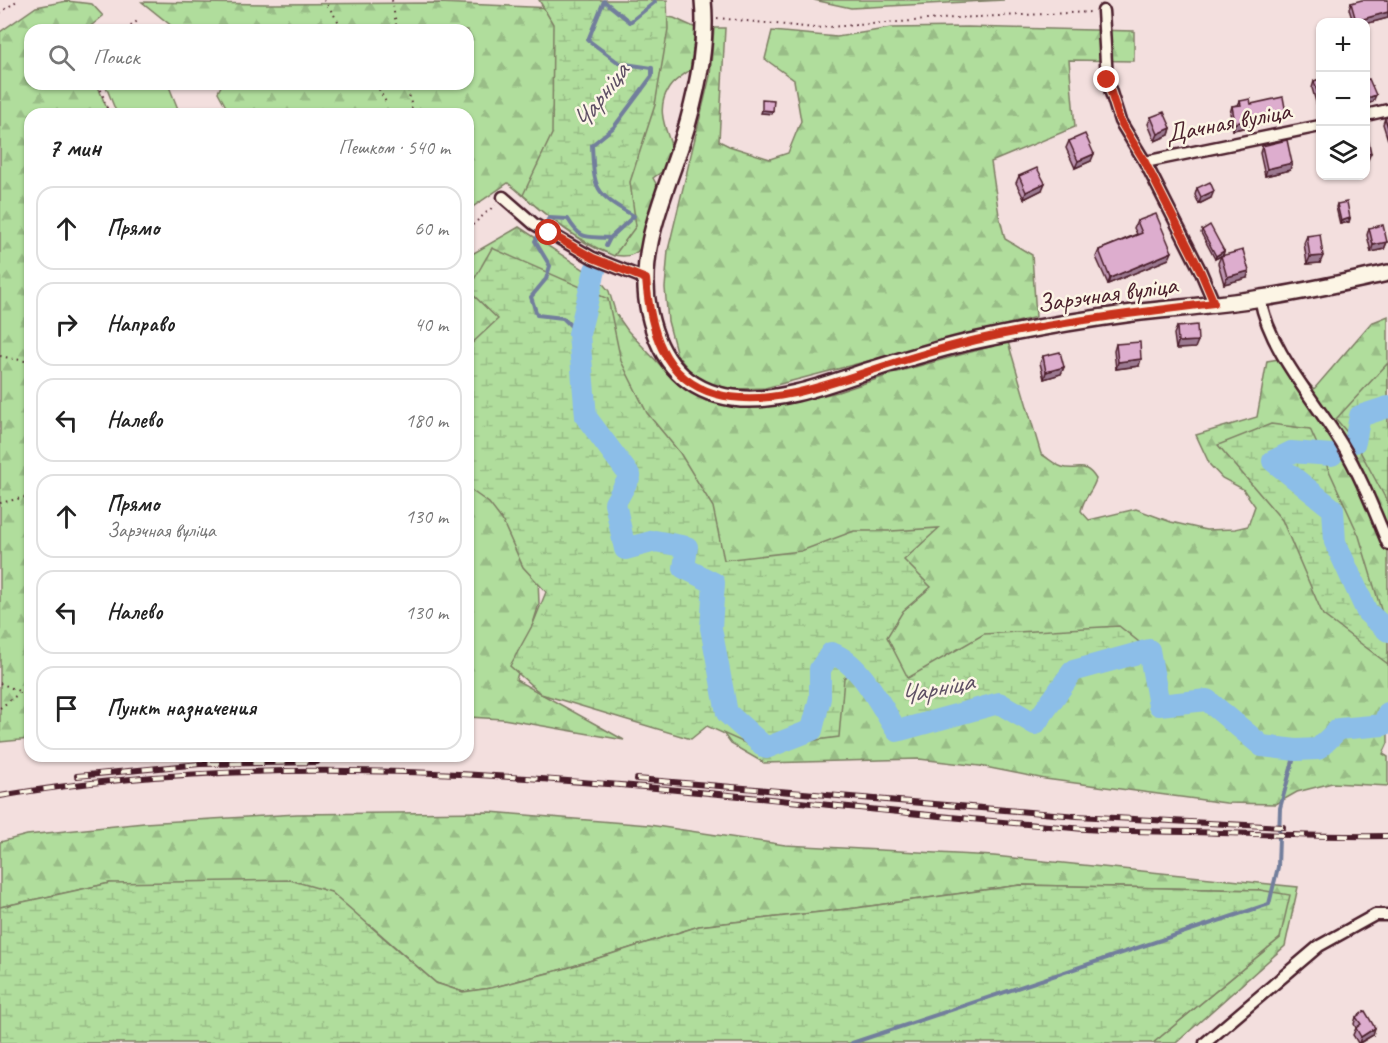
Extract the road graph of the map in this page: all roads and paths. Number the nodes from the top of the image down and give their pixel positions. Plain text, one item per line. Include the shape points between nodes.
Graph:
1 (18, 0) edge
2 (324, 0) edge
3 (392, 0) edge
4 (703, 0) edge
5 (1103, 11) joint
6 (0, 13) edge
7 (705, 17) junction
8 (140, 19) dead end
9 (134, 24) edge
10 (340, 24) edge
11 (396, 24) edge
12 (101, 90) edge
13 (379, 90) edge
14 (408, 90) edge
15 (387, 104) dead end
16 (107, 108) edge
17 (412, 108) edge
18 (1388, 110) edge
19 (1370, 114) edge
20 (1316, 127) edge
21 (1145, 162) junction
22 (503, 197) joint
23 (474, 223) edge
24 (1388, 273) edge
25 (646, 279) junction
26 (1260, 298) junction
27 (1214, 303) junction
28 (0, 356) edge
29 (24, 361) edge
30 (24, 497) edge
31 (0, 503) edge
32 (1388, 544) edge
33 (0, 683) edge
34 (24, 690) edge
35 (21, 692) junction
36 (0, 708) edge
37 (1388, 915) edge
38 (1205, 1043) edge

1 - 6 path
2 - 10 path
3 - 11 path
4 - 7 street, Зарэчная вуліца
5 - 7 path via 815,28
5 - 21 street via 1107,80 1120,121
7 - 25 street, Зарэчная вуліца via 701,66 688,123 660,203
8 - 9 path
12 - 16 path
13 - 15 path
14 - 17 path
18 - 19 street
20 - 21 street, Дачная вуліца
21 - 27 street
22 - 23 path
22 - 25 street via 549,233 593,258
24 - 26 street, Зарэчная вуліца
25 - 27 street, Зарэчная вуліца via 655,337 666,358 696,386 736,398 810,389 976,340 1059,324
26 - 27 street, Зарэчная вуліца
26 - 32 street via 1267,324 1342,444
28 - 29 path
30 - 31 path
33 - 35 path
34 - 35 path
35 - 36 path
37 - 38 street via 1375,915 1319,946

